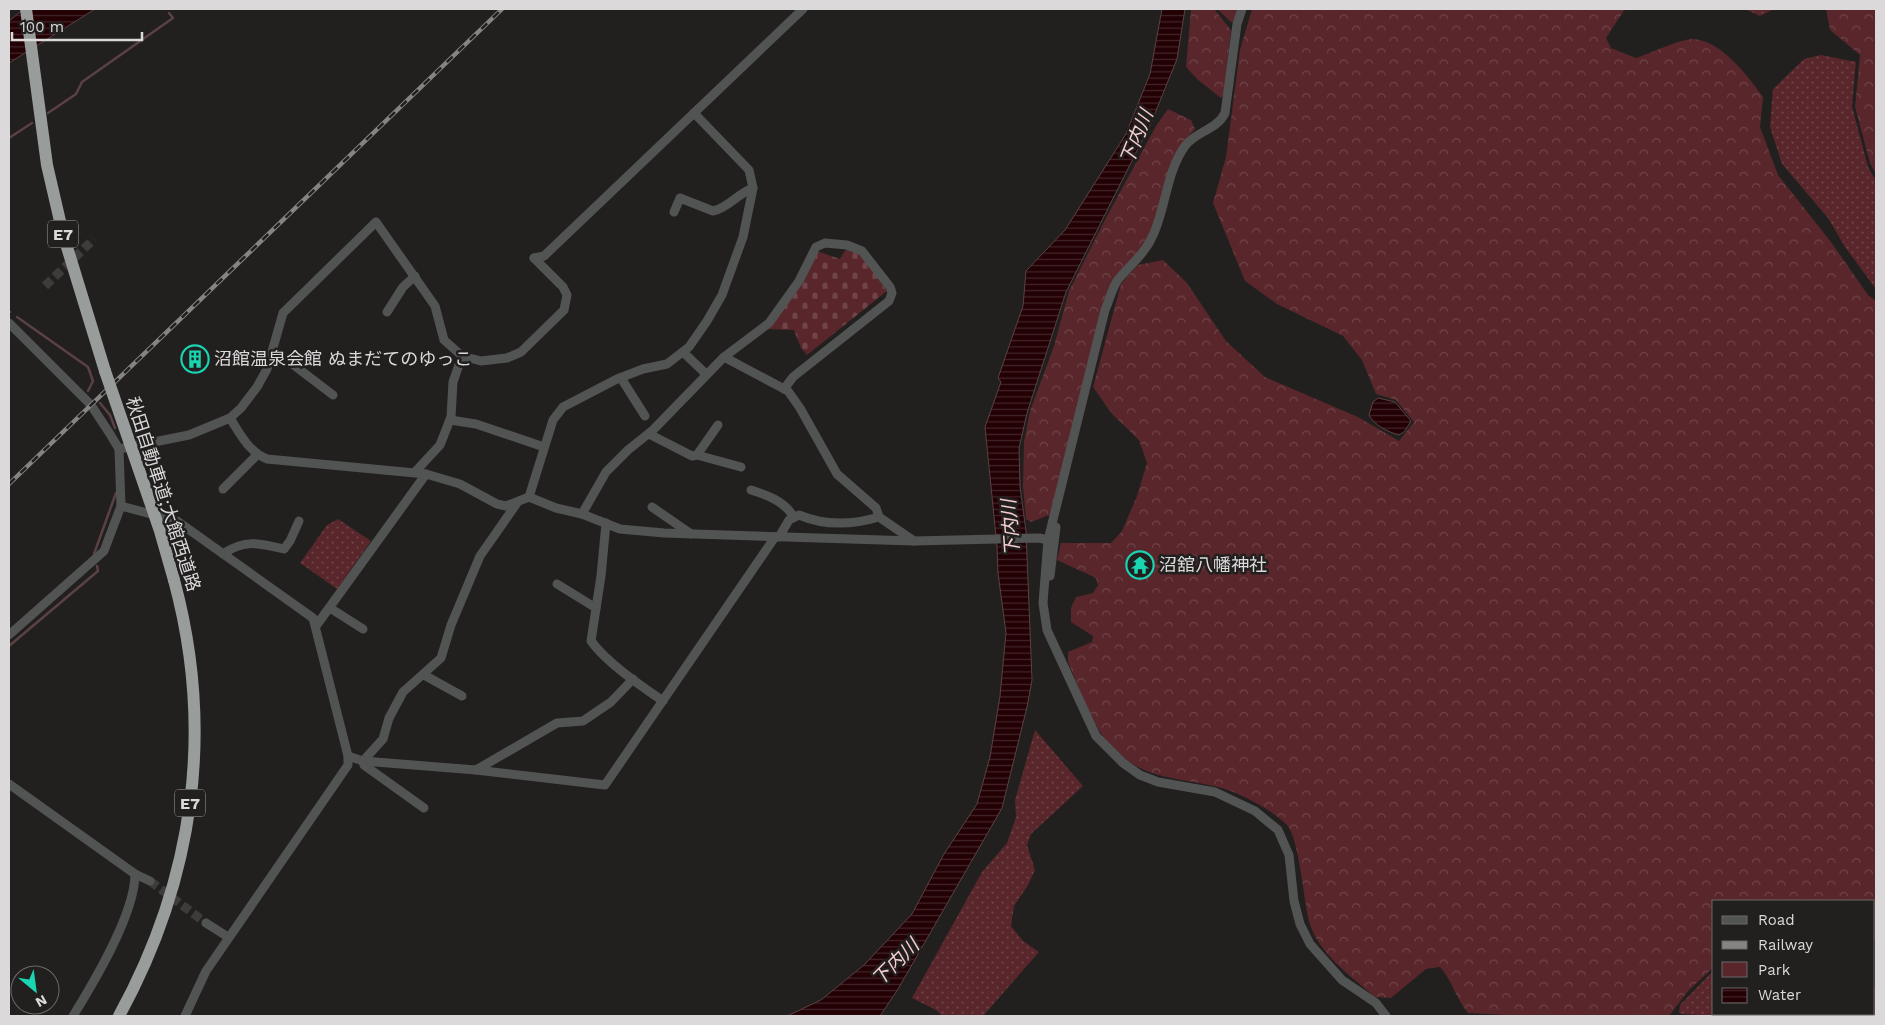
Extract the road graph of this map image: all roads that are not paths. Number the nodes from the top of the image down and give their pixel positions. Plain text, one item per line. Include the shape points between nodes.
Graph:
1 (26, 9) edge
2 (803, 9) edge
3 (1242, 9) edge
4 (694, 113) junction
5 (753, 188) junction
6 (674, 212) dead end
7 (415, 276) junction
8 (387, 312) dead end
9 (9, 322) edge
10 (683, 352) junction
11 (270, 355) junction
12 (462, 356) junction
13 (724, 357) junction
14 (706, 374) junction
15 (621, 378) junction
16 (784, 389) junction
17 (333, 394) dead end
18 (645, 416) dead end
19 (230, 418) junction
20 (450, 420) junction
21 (718, 425) dead end
22 (648, 434) junction
23 (544, 447) junction
24 (119, 450) junction
25 (257, 455) junction
26 (697, 455) junction
27 (741, 467) dead end
28 (415, 472) junction
29 (426, 474) junction
30 (223, 489) dead end
31 (751, 490) dead end
32 (529, 497) junction
33 (517, 503) junction
34 (120, 506) junction
35 (652, 507) dead end
36 (582, 514) junction
37 (793, 516) junction
38 (879, 517) junction
39 (299, 521) dead end
40 (606, 523) junction
41 (1056, 527) dead end
42 (692, 534) junction
43 (777, 537) junction
44 (1044, 539) junction
45 (914, 541) junction
46 (222, 554) junction
47 (557, 584) dead end
48 (1043, 603) junction
49 (330, 608) junction
50 (596, 608) junction
51 (316, 626) junction
52 (362, 629) dead end
53 (9, 635) edge
54 (424, 675) junction
55 (633, 679) junction
56 (462, 696) dead end
57 (663, 701) junction
58 (348, 756) junction
59 (363, 761) junction
60 (476, 770) junction
61 (9, 784) edge
62 (424, 808) dead end
63 (135, 874) junction
64 (150, 881) tunnel mouth
65 (206, 923) tunnel mouth
66 (228, 937) junction
67 (73, 1016) edge
68 (119, 1016) edge
69 (184, 1016) edge
70 (1386, 1016) edge

1 - 68 highway, 秋田自動車道;大館西道路 / E7, bridge via 47,165 63,234 105,372 160,531 188,641 191,669 194,772 180,862 152,949
2 - 4 street
3 - 44 street via 1221,122 1197,134 1181,151 1154,233 1139,258 1116,282 1105,310
4 - 5 street via 749,170
4 - 12 street via 544,256 534,258 563,287 567,295 564,310 522,352 507,358 481,361
5 - 6 street via 713,210 680,198
5 - 10 street via 743,237 722,295 701,331
7 - 8 street via 403,287
7 - 11 street via 376,222 283,313
7 - 12 street via 435,306 444,340
9 - 24 street via 91,405
10 - 14 street
10 - 15 street via 667,364
11 - 17 street via 291,363
11 - 19 street via 258,387
12 - 20 street via 453,382
13 - 14 street
13 - 16 street
13 - 16 street via 769,323 799,281 816,247 825,243 847,245 862,251 890,286 889,301 793,377
14 - 22 street
15 - 18 street
15 - 23 street via 563,407 553,420
16 - 38 street via 800,408 837,474 876,508
19 - 24 street via 189,435
19 - 25 street
20 - 23 street via 476,424
20 - 28 street via 440,445
21 - 26 street
22 - 26 street via 687,455
22 - 36 street via 606,472
23 - 32 street
24 - 34 street
25 - 28 street via 267,459
25 - 30 street
26 - 27 street
28 - 29 street
29 - 33 street via 460,484 497,504
29 - 49 street
31 - 37 street via 775,498
32 - 33 street
32 - 36 street
33 - 54 street via 480,556 441,658
34 - 46 street via 177,521
34 - 53 street via 104,551
35 - 42 street
36 - 40 street
37 - 38 street via 836,524
37 - 43 street
38 - 45 street
39 - 46 street via 284,549 240,544
40 - 42 street via 620,529
40 - 50 street
41 - 48 street via 1051,573
42 - 43 street
43 - 45 street
43 - 57 street
44 - 45 street
44 - 48 street
46 - 51 street via 314,618
47 - 50 street
48 - 70 street via 1047,630 1096,736 1140,775 1158,782 1215,792 1255,811 1278,830 1289,855 1300,924 1310,944 1342,980 1376,1003
49 - 51 street
49 - 52 street
50 - 55 street via 590,641
51 - 58 street
54 - 56 street
54 - 59 street via 403,692 389,718 383,739
55 - 57 street
55 - 60 street via 611,702 583,721 558,724
57 - 60 street via 605,785
58 - 59 street
58 - 66 street via 348,765
59 - 60 street
59 - 62 street via 364,765
61 - 63 street
63 - 64 street
63 - 67 street via 135,887 117,935 96,979
65 - 66 street
66 - 69 street via 206,971

